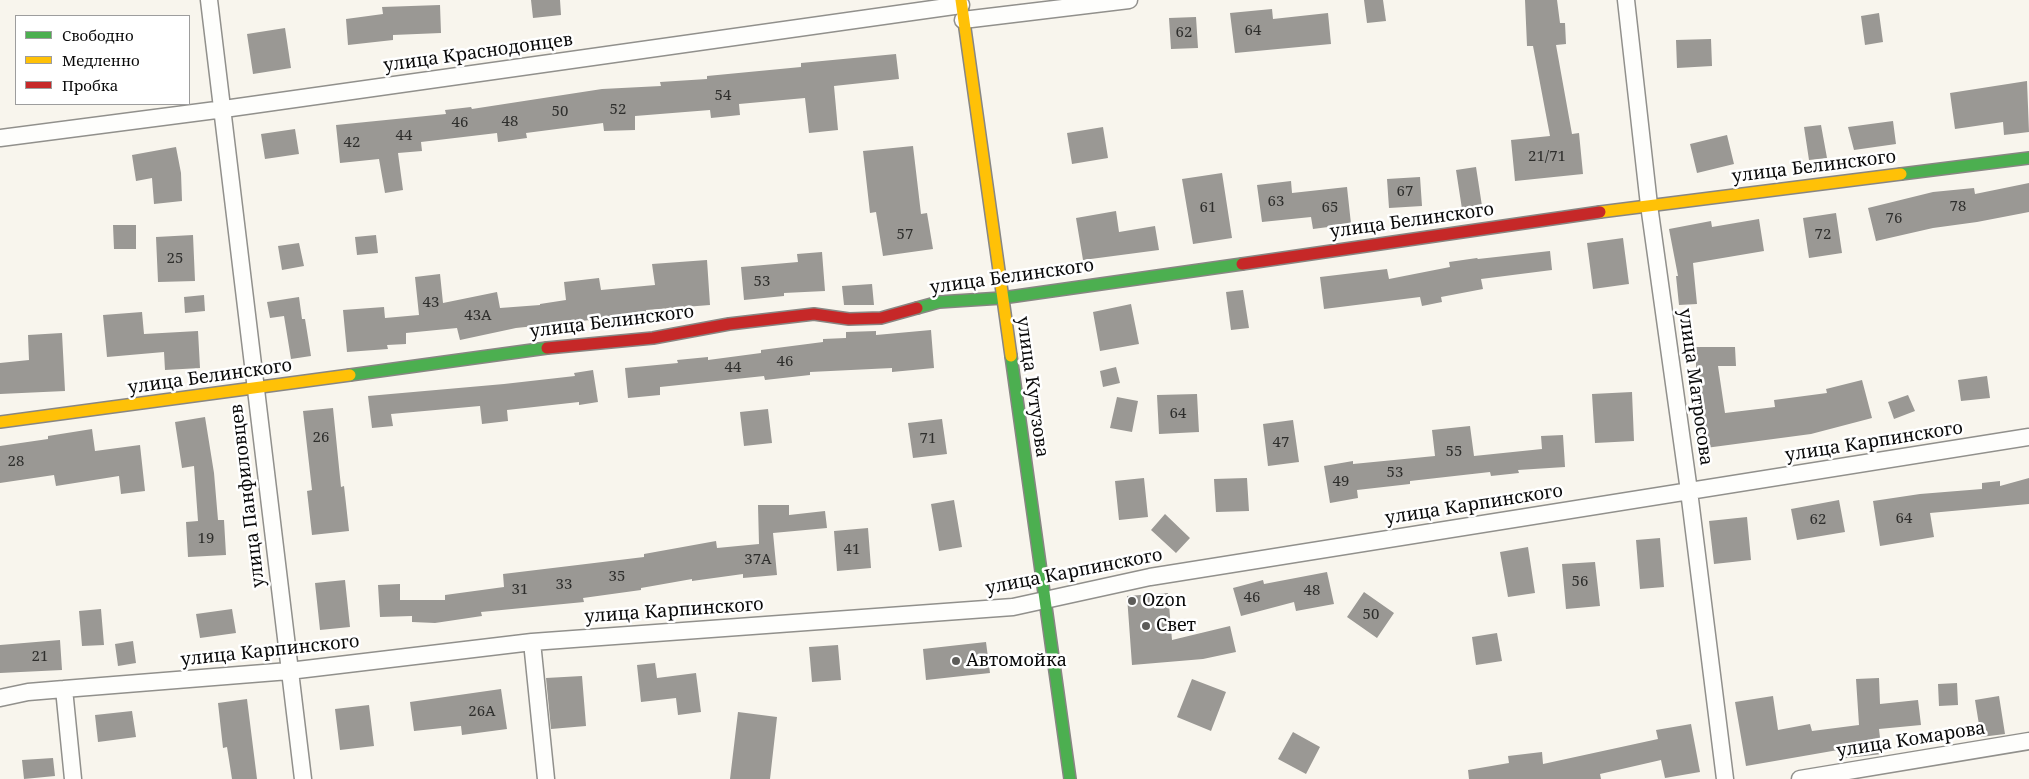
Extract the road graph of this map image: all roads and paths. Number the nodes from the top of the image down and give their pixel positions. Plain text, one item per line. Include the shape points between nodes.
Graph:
1 (209, 0) edge
2 (1129, 0) edge
3 (1626, 0) edge
4 (962, 9) edge
5 (224, 109) junction
6 (0, 138) edge
7 (2029, 158) edge
8 (1650, 205) junction
9 (1002, 298) junction
10 (255, 389) junction
11 (0, 422) edge
12 (2029, 437) edge
13 (1689, 491) junction
14 (1044, 600) junction
15 (532, 642) junction
16 (289, 672) junction
17 (64, 689) junction
18 (0, 698) edge
19 (2029, 741) edge
20 (73, 779) edge
21 (303, 779) edge
22 (546, 779) edge
23 (1070, 779) edge
24 (1725, 779) edge
25 (1800, 779) edge

1 - 5 street, улица Панфиловцев
2 - 4 street, улица Краснодонцев
3 - 8 street, улица Матросова
4 - 5 street, улица Краснодонцев
4 - 9 street, улица Кутузова
5 - 6 street, улица Краснодонцев
5 - 10 street, улица Панфиловцев
7 - 8 street, улица Белинского
8 - 9 street, улица Белинского
8 - 13 street, улица Матросова
9 - 10 street, улица Белинского via 939,302 881,318 849,319 814,314 729,324 653,338 575,344
9 - 14 street, улица Кутузова
10 - 11 street, улица Белинского
10 - 16 street, улица Панфиловцев
12 - 13 street, улица Карпинского
13 - 14 street, улица Карпинского via 1150,577
13 - 24 street, улица Матросова
14 - 15 street, улица Карпинского via 1013,607
14 - 23 street, улица Кутузова
15 - 16 street, улица Карпинского
15 - 22 street
16 - 17 street, улица Карпинского
16 - 21 street, улица Панфиловцев
17 - 18 street, улица Карпинского
17 - 20 street
19 - 25 street, улица Комарова

